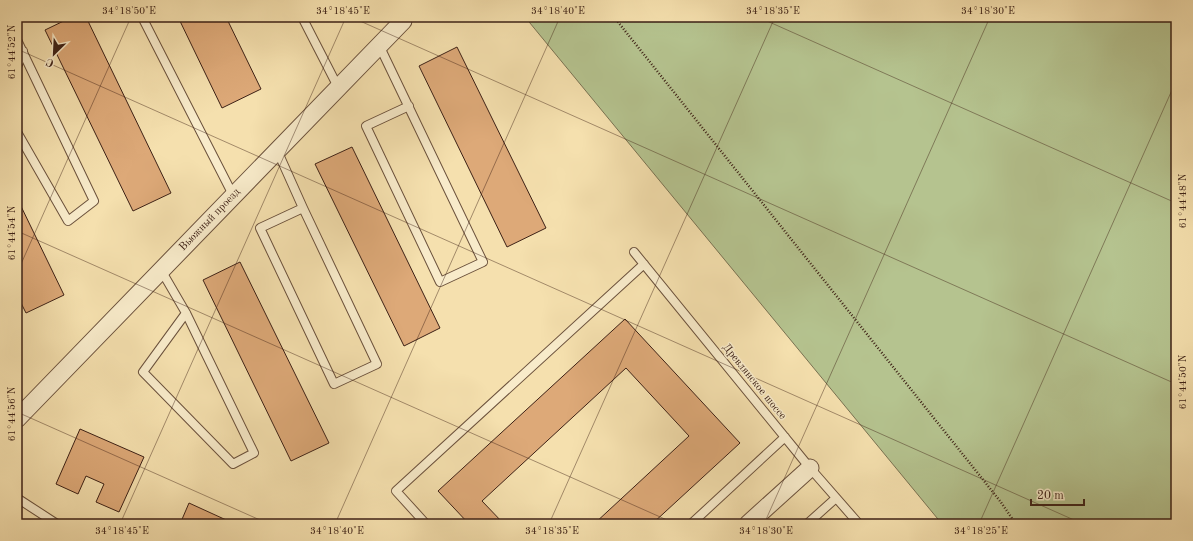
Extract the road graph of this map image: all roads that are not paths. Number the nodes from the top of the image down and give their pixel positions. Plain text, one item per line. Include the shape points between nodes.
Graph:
1 (142, 17) edge
2 (302, 17) edge
3 (403, 21) dead end
4 (17, 40) edge
5 (379, 45) junction
6 (23, 51) junction
7 (17, 67) edge
8 (338, 87) junction
9 (409, 106) junction
10 (17, 132) edge
11 (277, 150) junction
12 (234, 195) junction
13 (303, 208) junction
14 (634, 252) dead end
15 (644, 264) junction
16 (161, 270) junction
17 (186, 313) junction
18 (17, 419) edge
19 (785, 438) junction
20 (810, 468) junction
21 (17, 498) edge
22 (836, 498) junction
23 (57, 524) edge
24 (426, 524) edge
25 (691, 524) edge
26 (748, 524) edge
27 (807, 524) edge
28 (859, 524) edge

1 - 12 lane
2 - 8 lane
3 - 5 street, Вьюжный проезд
4 - 6 lane
5 - 8 street, Вьюжный проезд
5 - 9 lane
6 - 7 lane
6 - 10 lane via 94,201 68,221
8 - 11 street, Вьюжный проезд
9 - 9 lane via 483,262 440,282 366,126
11 - 12 street, Вьюжный проезд
11 - 13 lane
12 - 16 street, Вьюжный проезд
13 - 13 lane via 377,364 334,384 260,228
14 - 15 lane, Древлянское шоссе
15 - 19 lane, Древлянское шоссе
15 - 24 lane via 396,491
16 - 17 lane
16 - 18 street, Вьюжный проезд
17 - 17 lane via 254,453 233,464 143,372
19 - 20 lane, Древлянское шоссе
19 - 25 lane
20 - 22 lane, Древлянское шоссе
20 - 26 street
21 - 23 lane
22 - 27 lane
22 - 28 lane, Древлянское шоссе

